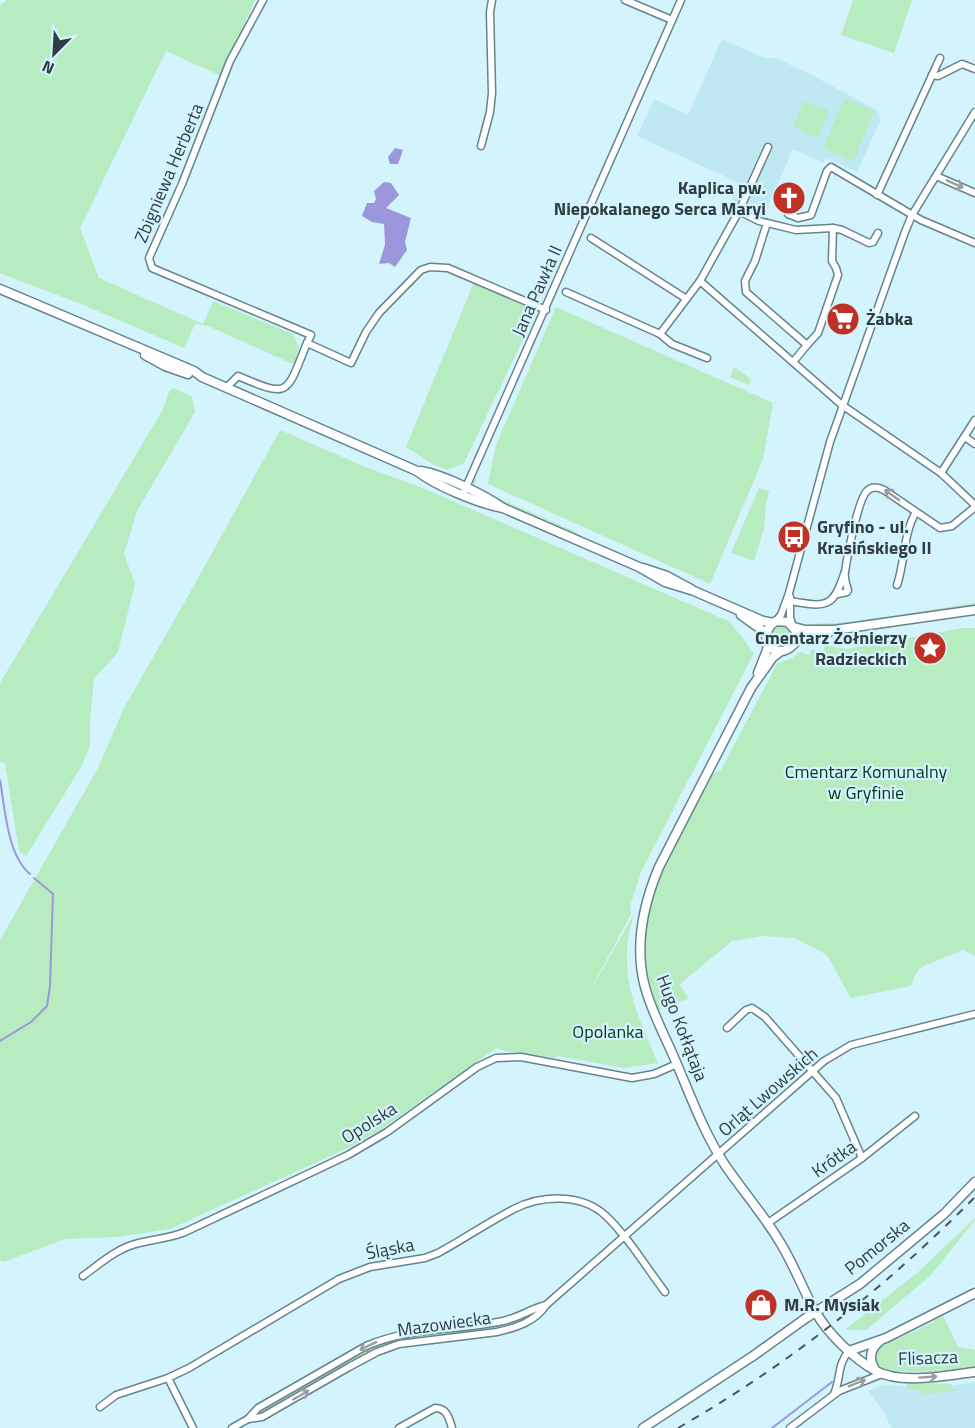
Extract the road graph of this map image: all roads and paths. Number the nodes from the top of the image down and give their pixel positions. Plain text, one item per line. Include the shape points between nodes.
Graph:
1 (263, 0) edge
2 (492, 0) edge
3 (625, 0) edge
4 (681, 0) edge
5 (672, 20) junction
6 (940, 58) dead end
7 (975, 69) edge
8 (932, 75) junction
9 (975, 112) edge
10 (481, 146) dead end
11 (768, 147) dead end
12 (936, 176) junction
13 (975, 193) edge
14 (877, 195) junction
15 (739, 211) junction
16 (788, 214) dead end
17 (912, 215) junction
18 (767, 223) junction
19 (833, 228) junction
20 (878, 233) dead end
21 (591, 238) dead end
22 (975, 243) edge
23 (700, 281) junction
24 (0, 289) edge
25 (566, 292) dead end
26 (686, 298) junction
27 (546, 310) junction
28 (660, 334) junction
29 (307, 344) junction
30 (807, 345) junction
31 (707, 358) dead end
32 (793, 362) junction
33 (226, 388) junction
34 (842, 405) junction
35 (975, 420) edge
36 (964, 436) junction
37 (975, 444) edge
38 (941, 473) junction
39 (464, 491) junction
40 (975, 506) edge
41 (916, 512) junction
42 (897, 585) dead end
43 (789, 593) junction
44 (790, 601) junction
45 (736, 610) junction
46 (975, 610) edge
47 (775, 622) junction
48 (793, 626) junction
49 (834, 630) junction
50 (767, 639) junction
51 (795, 643) junction
52 (781, 651) junction
53 (758, 676) junction
54 (975, 1014) edge
55 (727, 1028) dead end
56 (677, 1064) junction
57 (813, 1071) junction
58 (915, 1116) dead end
59 (719, 1154) junction
60 (862, 1158) junction
61 (975, 1182) edge
62 (768, 1223) junction
63 (624, 1237) junction
64 (83, 1276) dead end
65 (666, 1292) dead end
66 (975, 1293) edge
67 (546, 1305) junction
68 (816, 1312) junction
69 (886, 1338) junction
70 (849, 1351) junction
71 (879, 1372) junction
72 (975, 1372) edge
73 (168, 1378) junction
74 (834, 1394) junction
75 (100, 1407) dead end
76 (248, 1419) junction
77 (193, 1428) edge
78 (232, 1428) edge
79 (399, 1428) edge
80 (452, 1428) edge
81 (643, 1428) edge
82 (790, 1428) edge

1 - 29 street, Zbigniewa Herberta via 230,61 149,264 157,271 310,335
2 - 10 street via 492,93
3 - 5 street
4 - 5 street, Jana Pawła II
5 - 27 street, Jana Pawła II
6 - 8 street
7 - 8 street via 962,64 938,76
8 - 14 street
9 - 12 street
11 - 15 street
12 -> 13 street
12 - 17 street
14 - 16 street via 831,167 811,215 798,218
14 - 17 street
15 - 18 street
15 - 23 street
17 - 22 street
17 - 34 street
18 - 19 street via 795,230
18 - 30 street via 745,281 746,292
19 - 20 street via 869,243
19 - 30 street via 832,261 838,275 818,333
21 - 26 street
23 - 26 street
23 - 32 street
24 - 33 street
25 - 28 street
26 - 28 street
27 - 29 street via 448,268 430,267 421,270 379,313 351,363
27 - 39 street, Jana Pawła II
28 - 31 street via 672,344
29 - 33 street via 285,389 271,390 238,376
30 - 32 street
32 - 34 street
33 - 39 street via 433,481
34 - 38 street
34 - 43 street
35 - 36 street
36 - 37 street
36 - 38 street
38 - 40 street
39 - 45 street via 488,505 504,508 667,576
40 - 41 street via 947,528 935,526
41 - 42 street
41 -> 44 street via 879,488 865,492 848,549 844,574 847,592 824,604
43 - 44 street
43 - 47 street
44 - 48 street
45 - 47 street
45 - 50 street via 764,631
46 - 49 street
47 - 48 street via 784,620
47 - 50 street via 768,628
48 - 49 street
48 - 51 street via 797,634
49 - 51 street
50 - 52 street via 772,648
50 - 53 street, Hugo Kołłątaja
51 - 52 street
52 - 53 street, Hugo Kołłątaja
53 - 56 street, Hugo Kołłątaja via 659,867 642,920 640,955 645,986
54 - 57 street, Orląt Lwowskich via 851,1045
55 - 57 street via 746,1010 759,1011
56 - 59 street, Hugo Kołłątaja
56 - 64 street, Opolska via 632,1078 521,1057 496,1058 348,1155 185,1232 128,1246
57 - 59 street, Orląt Lwowskich
57 - 60 street via 842,1107
58 - 60 street, Krótka
59 - 62 street, Hugo Kołłątaja
59 - 63 street, Mazowiecka
60 - 62 street, Krótka
61 - 68 street, Pomorska via 884,1265
62 - 68 street, Hugo Kołłątaja via 796,1268
63 - 65 street, Śląska
63 - 67 street, Mazowiecka
63 - 73 street, Śląska via 604,1214 590,1206 566,1199 535,1200 438,1253 370,1267 339,1279
66 - 69 street
67 -> 76 street, Mazowiecka via 510,1320 409,1332 381,1340 258,1408
76 -> 67 street, Mazowiecka via 262,1417 377,1352 399,1344 512,1329 537,1316
68 - 70 street, Flisacza
68 - 81 street, Pomorska
69 - 70 street
69 - 71 street via 872,1350 871,1360
70 - 71 street, Flisacza
70 - 74 street via 840,1366
71 -> 72 street, Flisacza via 916,1378
74 -> 71 street, Flisacza
73 - 75 street, Śląska via 116,1395
73 - 77 street
74 - 82 street, Flisacza
76 - 78 street, Mazowiecka
79 - 80 street via 435,1408 446,1411

